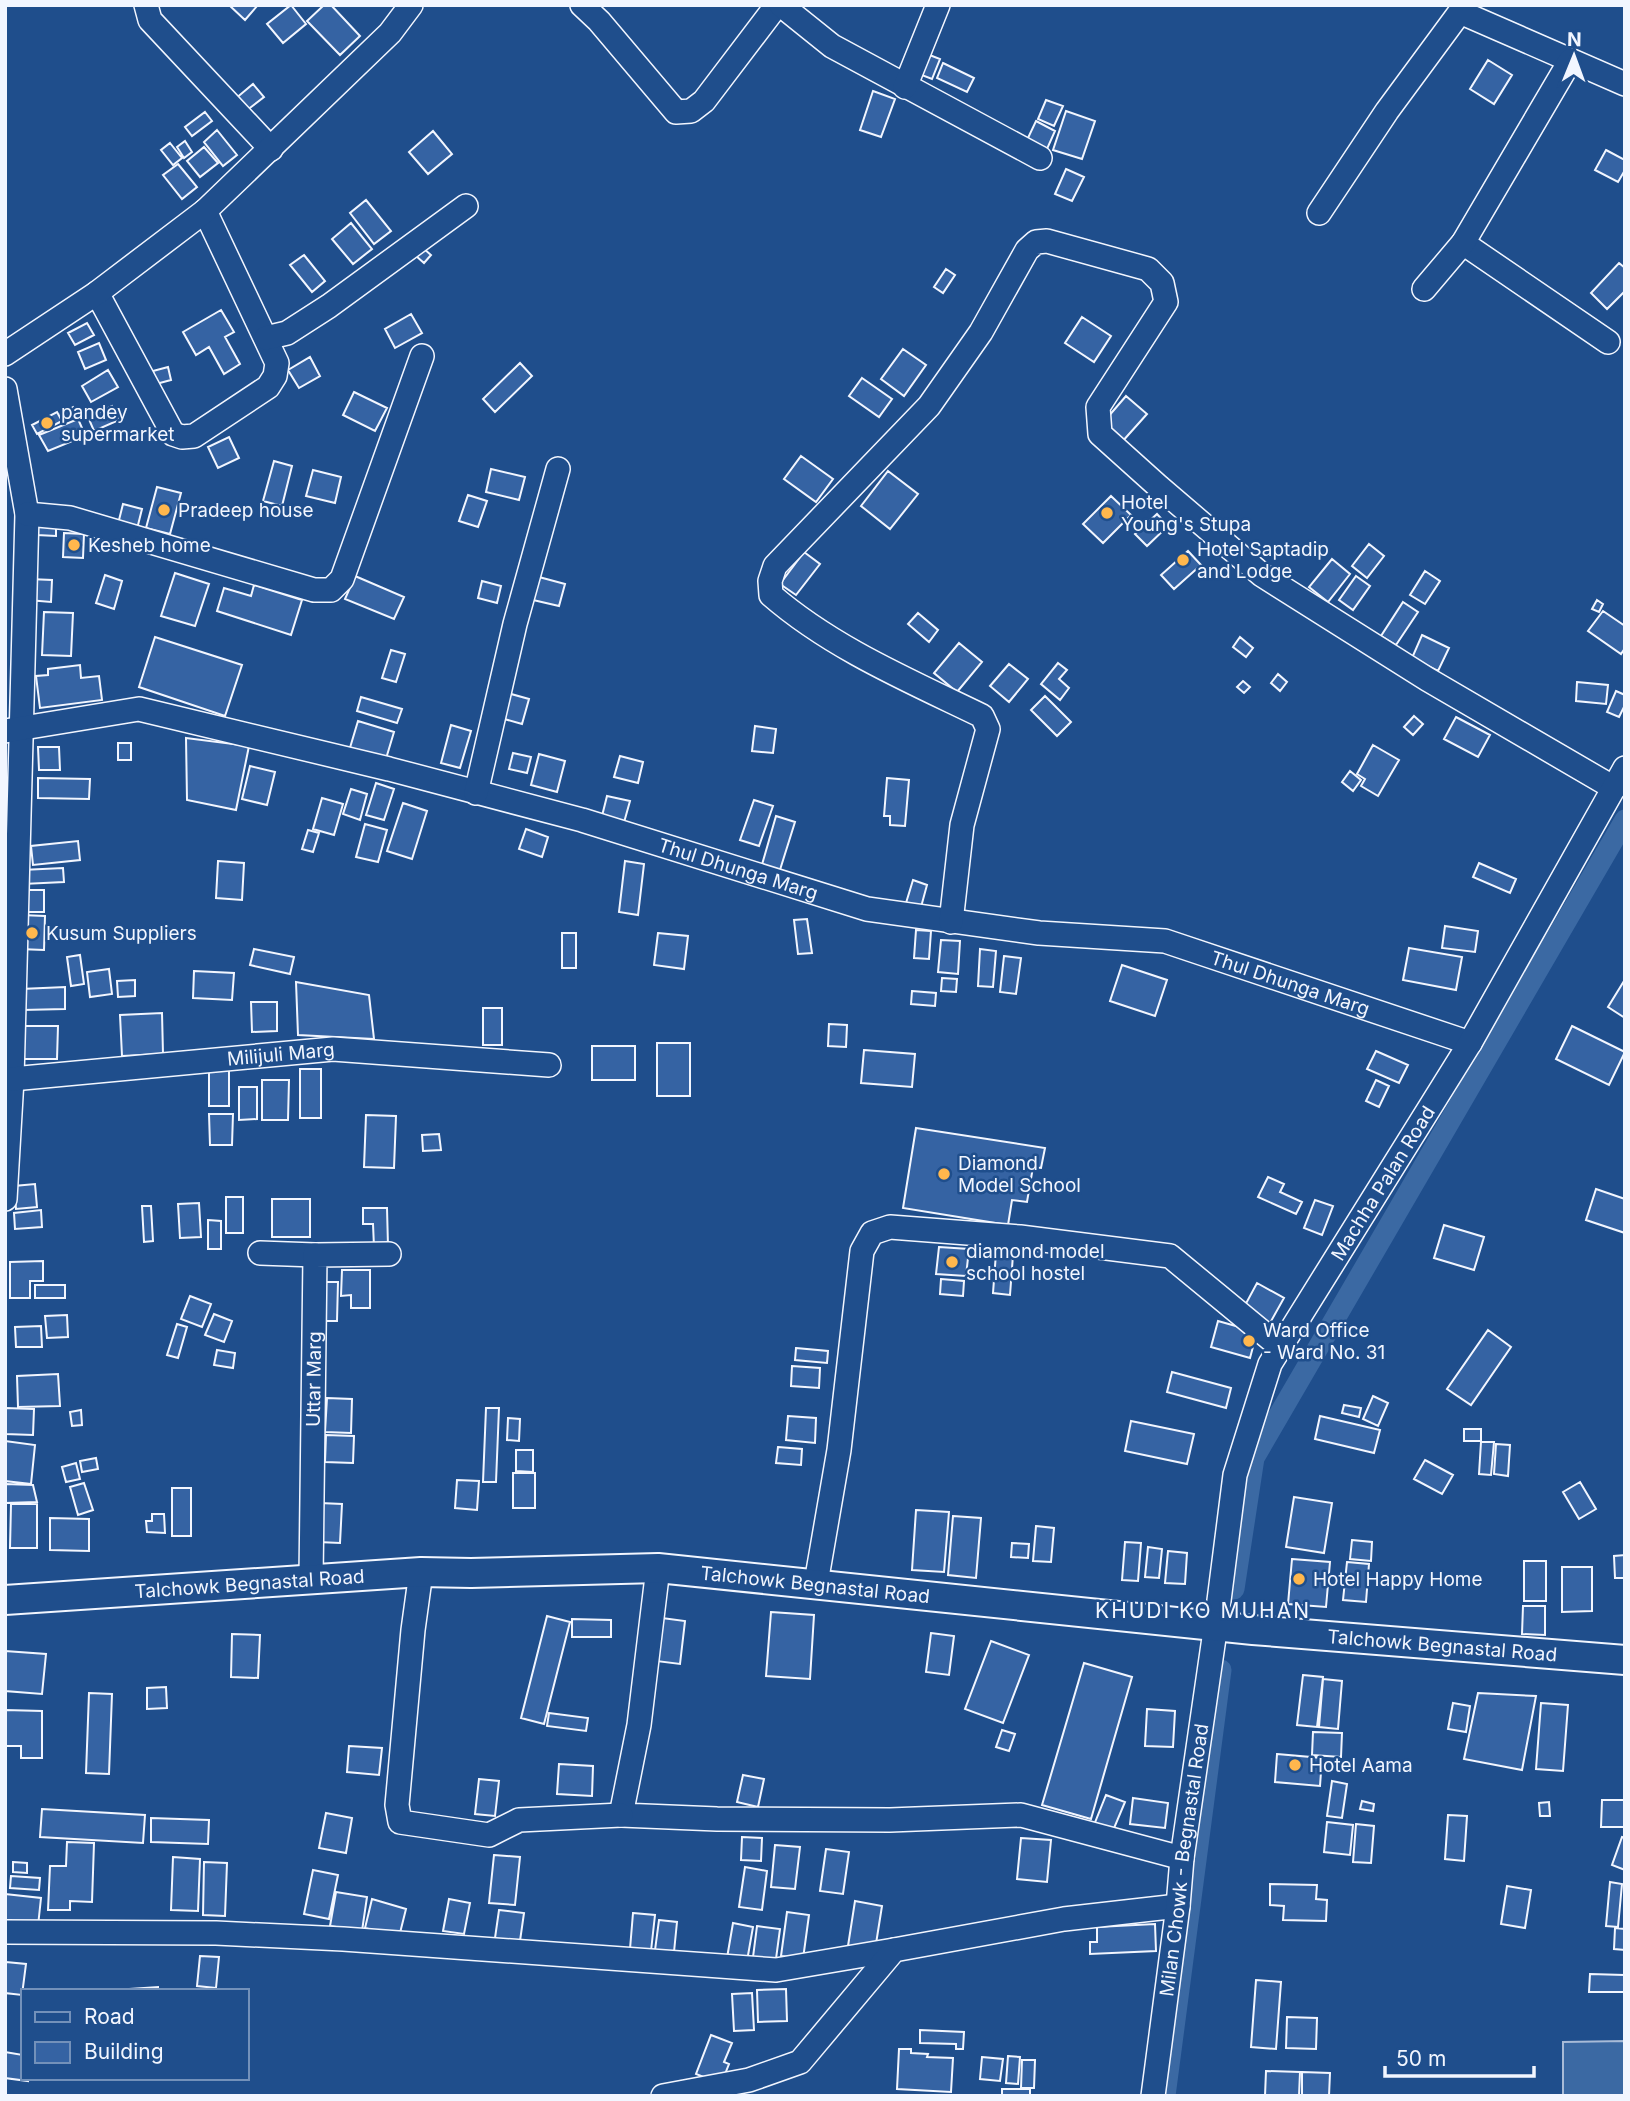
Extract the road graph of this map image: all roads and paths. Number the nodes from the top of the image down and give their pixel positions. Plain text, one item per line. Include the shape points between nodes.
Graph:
1 (146, 5) edge
2 (411, 5) edge
3 (582, 5) edge
4 (779, 5) edge
5 (938, 5) edge
6 (1570, 61) junction
7 (1625, 84) edge
8 (905, 88) junction
9 (271, 149) junction
10 (1040, 158) dead end
11 (466, 206) dead end
12 (205, 211) junction
13 (1319, 213) dead end
14 (1463, 243) junction
15 (1424, 289) dead end
16 (97, 293) junction
17 (266, 338) junction
18 (1608, 342) dead end
19 (5, 354) edge
20 (422, 356) dead end
21 (5, 389) edge
22 (558, 469) dead end
23 (27, 514) junction
24 (13, 730) edge
25 (1619, 778) edge
26 (476, 793) junction
27 (951, 922) junction
28 (1470, 1042) junction
29 (549, 1065) dead end
30 (12, 1079) junction
31 (5, 1199) edge
32 (260, 1253) dead end
33 (389, 1254) dead end
34 (315, 1255) junction
35 (1279, 1346) junction
36 (658, 1568) junction
37 (421, 1572) junction
38 (311, 1579) junction
39 (816, 1583) junction
40 (5, 1600) edge
41 (1216, 1624) junction
42 (1625, 1660) edge
43 (621, 1815) junction
44 (1182, 1857) junction
45 (1178, 1906) junction
46 (5, 1932) edge
47 (894, 1950) junction
48 (663, 2096) edge
49 (1153, 2096) edge

1 - 9 street via 150,20
2 - 9 street via 390,33
3 - 4 street via 676,112 691,111 704,101
4 - 8 street via 832,46
5 - 8 street
6 - 7 street
6 - 13 street via 1460,12
6 - 14 street
8 - 10 street
9 - 12 street
11 - 17 street via 329,306 287,333
12 - 16 street
12 - 17 street
14 - 15 street
14 - 18 street
16 - 17 street via 173,434 182,437 194,436 268,387 277,363
16 - 19 street
20 - 23 street via 342,579 331,590 314,590 70,518
21 - 23 street
22 - 26 street via 514,624
23 - 24 street
24 - 26 street, Thul Dhunga Marg via 139,709
24 - 30 street
25 - 27 street via 1427,678 1262,575 1100,434 1098,407 1166,303 1162,283 1148,269 1036,242 929,406 775,566 770,581 771,595 787,609 865,658 982,716 988,729 962,825
25 - 28 street, Machha Palan Road
26 - 27 street, Thul Dhunga Marg via 582,820 867,909
27 - 28 street, Thul Dhunga Marg via 1165,941
28 - 35 street, Machha Palan Road
29 - 30 street, Milijuli Marg via 334,1049
30 - 31 street
32 - 34 street
33 - 34 street
34 - 38 street, Uttar Marg
35 - 39 street via 1170,1256 1020,1237 890,1227 872,1233 862,1251 839,1450
35 - 41 street, Machha Palan Road via 1235,1475
36 - 37 main road, Talchowk Begnastal Road
36 - 39 main road, Talchowk Begnastal Road
36 - 43 street via 639,1725
37 - 38 main road, Talchowk Begnastal Road
37 - 43 street via 397,1805 400,1822 489,1835 519,1820
38 - 40 main road, Talchowk Begnastal Road
39 - 41 main road, Talchowk Begnastal Road
41 - 42 main road, Talchowk Begnastal Road
41 - 44 street, Milan Chowk - Begnastal Road
43 - 44 street via 890,1820 1021,1815
44 - 45 street, Milan Chowk - Begnastal Road
45 - 47 street via 1064,1919
45 - 49 street, Milan Chowk - Begnastal Road
46 - 47 street via 343,1939 776,1970
47 - 48 street via 800,2062 749,2080

